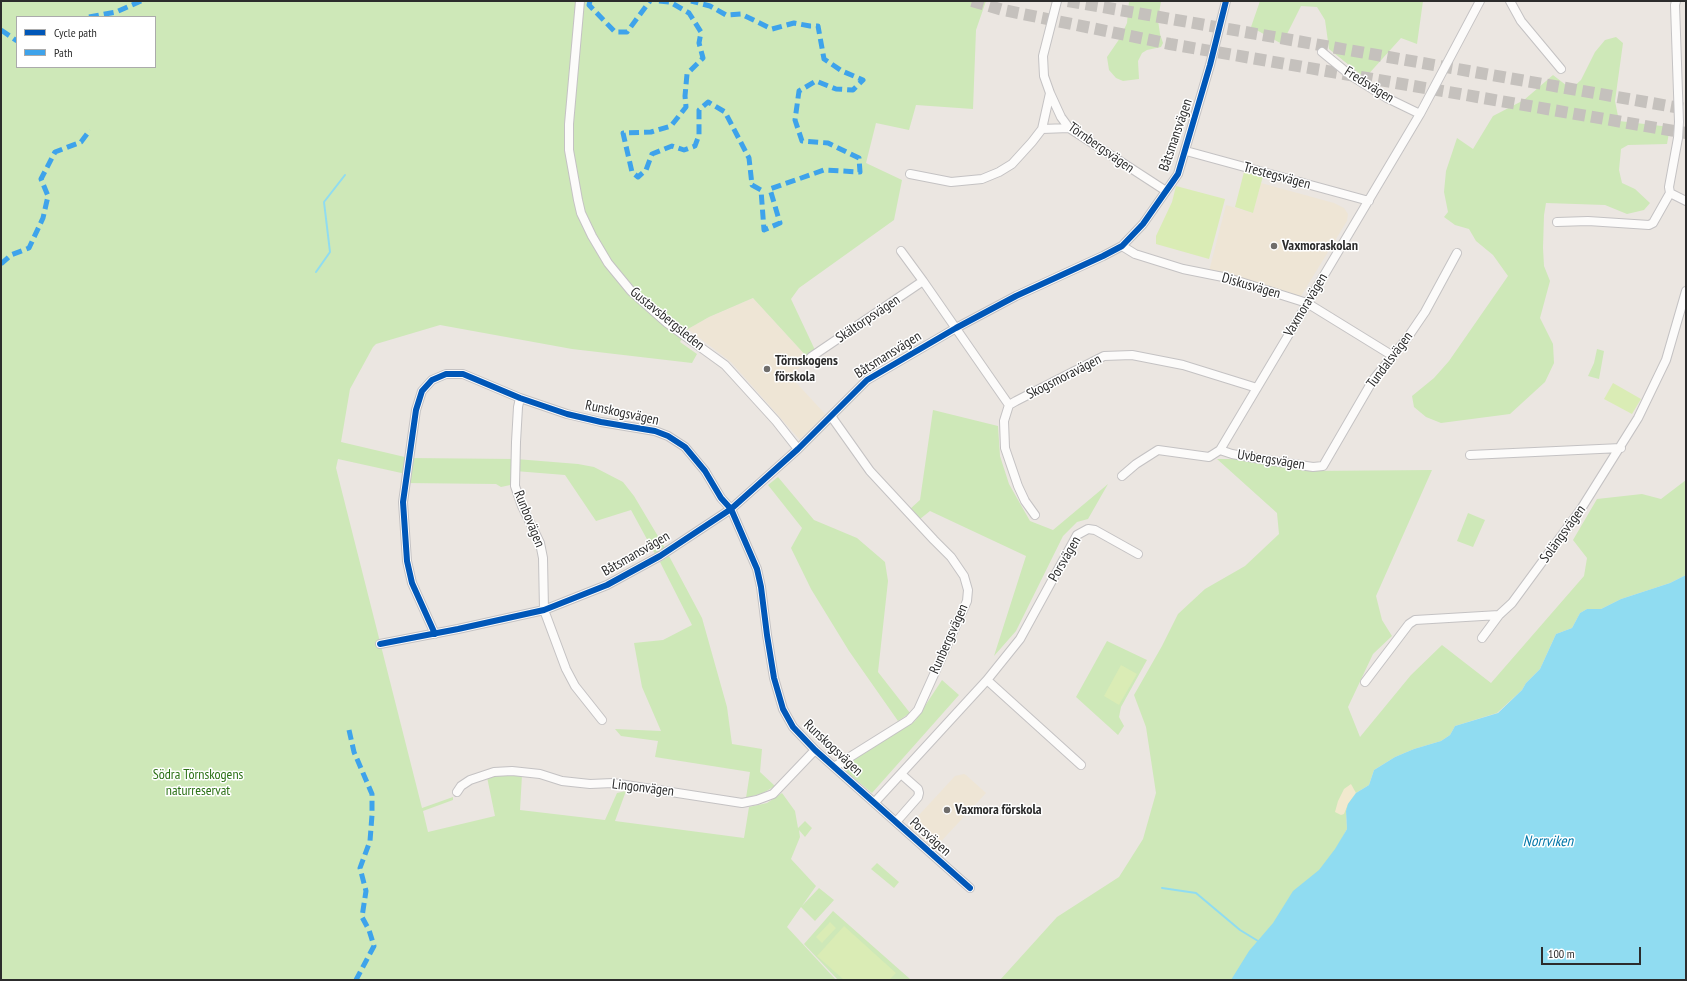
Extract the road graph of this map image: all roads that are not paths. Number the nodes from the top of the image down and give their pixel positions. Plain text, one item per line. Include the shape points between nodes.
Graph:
1 (580, 1) edge
2 (1057, 1) edge
3 (1226, 1) edge
4 (1480, 1) edge
5 (1510, 1) edge
6 (1673, 2) edge
7 (1322, 52) dead end
8 (1561, 69) dead end
9 (1050, 93) junction
10 (1420, 114) junction
11 (1069, 128) junction
12 (1042, 129) junction
13 (1186, 151) junction
14 (910, 174) dead end
15 (1166, 191) junction
16 (1670, 193) junction
17 (1369, 200) junction
18 (1686, 201) edge
19 (1557, 222) dead end
20 (1122, 246) junction
21 (901, 251) dead end
22 (1457, 253) dead end
23 (923, 281) junction
24 (1686, 291) edge
25 (1307, 302) junction
26 (956, 328) junction
27 (1393, 356) junction
28 (811, 357) dead end
29 (1257, 388) junction
30 (520, 398) junction
31 (1009, 405) junction
32 (831, 416) junction
33 (1620, 448) junction
34 (798, 449) junction
35 (1220, 450) junction
36 (1470, 455) dead end
37 (1323, 466) joint
38 (1122, 476) dead end
39 (731, 509) junction
40 (1035, 514) dead end
41 (1138, 554) dead end
42 (544, 610) junction
43 (1499, 615) junction
44 (435, 634) junction
45 (1482, 638) dead end
46 (380, 644) dead end
47 (987, 680) junction
48 (1365, 682) dead end
49 (602, 720) dead end
50 (815, 750) junction
51 (1081, 765) dead end
52 (834, 768) junction
53 (901, 774) junction
54 (457, 792) dead end
55 (875, 802) junction
56 (896, 822) junction
57 (970, 888) dead end

1 - 34 street, Gustavsbergsleden via 569,150 578,200 587,226 608,263 631,291 667,323 725,365
2 - 9 street, Törnbergsvägen via 1043,56 1044,76
3 - 13 street, Båtsmansvägen
4 - 10 street, Vaxmoravägen
5 - 8 street via 1521,20
6 - 16 street via 1679,122
7 - 10 street, Fredsvägen via 1387,98
9 - 11 street, Törnbergsvägen
9 - 12 street
10 - 17 street, Vaxmoravägen
11 - 12 street
11 - 15 street, Törnbergsvägen
12 - 14 street via 1012,164 982,179 951,182
13 - 15 street, Båtsmansvägen via 1178,174
13 - 17 street, Trestegsvägen
15 - 20 street, Båtsmansvägen via 1143,224
16 - 18 street
16 - 19 street via 1653,223 1649,225 1588,221
17 - 25 street, Vaxmoravägen
20 - 25 street, Diskusvägen via 1135,254 1183,269 1228,278
20 - 26 street, Båtsmansvägen via 1016,296
21 - 23 street
22 - 27 street, Tundalsvägen via 1425,312
23 - 26 street
23 - 28 street, Skältorpsvägen
24 - 33 street, Solängsvägen via 1666,360 1638,418
25 - 27 street, Diskusvägen
25 - 29 street, Vaxmoravägen
26 - 31 street
26 - 32 street, Båtsmansvägen via 867,380
27 - 37 street, Tundalsvägen via 1373,380
29 - 31 street, Skogsmoravägen via 1183,365 1132,355 1104,356
29 - 35 street, Vaxmoravägen
30 - 39 street, Runskogsvägen via 567,414 655,431 668,436 685,448 706,470 721,498
30 - 42 street, Runbovägen via 515,486 540,543 543,558
30 - 44 street, Runskogsvägen via 464,374 446,374 438,377 422,391 414,422 403,502 407,561 412,583
31 - 40 street, Skogsmoravägen via 1004,421 1004,448 1015,480 1025,501
32 - 34 street, Båtsmansvägen
32 - 52 street, Runbergsvägen via 870,471 951,557 964,576 968,590 967,601 918,710 909,720
33 - 36 street
33 - 43 street, Solängsvägen via 1578,513 1512,603
34 - 39 street, Båtsmansvägen
35 - 37 street, Uvbergsvägen via 1266,460 1313,467
35 - 38 street via 1209,457 1158,450
39 - 42 street, Båtsmansvägen via 660,556 607,585
39 - 50 street, Runskogsvägen via 757,569 774,678 782,704 793,727
41 - 47 street, Porsvägen via 1096,530 1088,528 1077,535 1020,639
42 - 44 street, Båtsmansvägen
42 - 49 street, Runbovägen via 566,669
43 - 45 street, Solängsvägen
43 - 48 street via 1415,620 1404,629
44 - 46 street, Båtsmansvägen
47 - 51 street
47 - 53 street, Porsvägen
50 - 52 street, Runskogsvägen
50 - 54 street, Lingonvägen via 773,794 742,803 613,783 562,781 540,774 512,771 494,772 470,780
52 - 55 street, Runskogsvägen
53 - 55 street, Porsvägen
53 - 56 street, Porsvägen via 918,789 919,793
55 - 56 street, Porsvägen
56 - 57 street, Porsvägen

